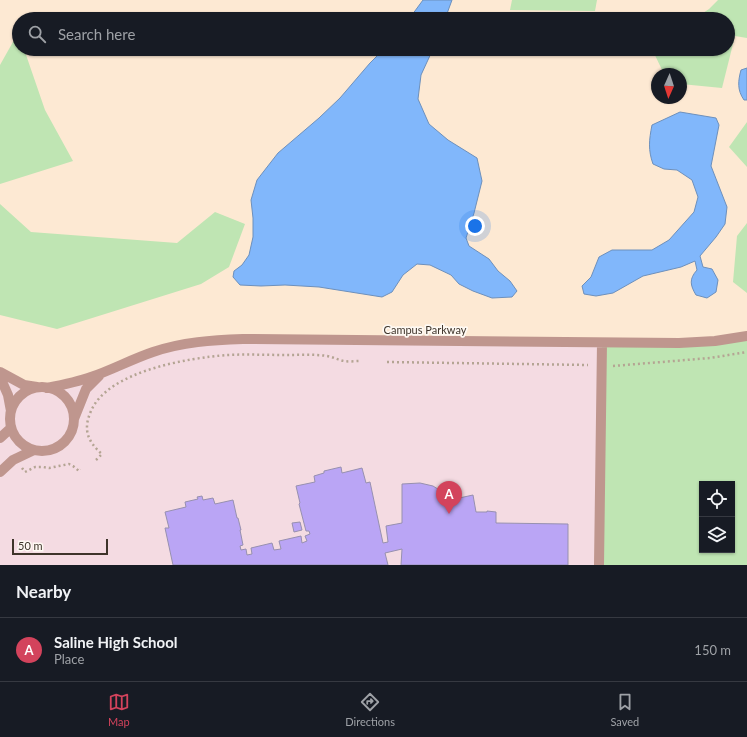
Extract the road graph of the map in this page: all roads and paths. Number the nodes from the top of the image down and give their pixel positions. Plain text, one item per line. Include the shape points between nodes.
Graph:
1 (747, 336) edge
2 (602, 343) junction
3 (747, 352) edge
4 (360, 361) dead end
5 (387, 362) dead end
6 (588, 365) dead end
7 (613, 366) dead end
8 (107, 370) junction
9 (0, 372) edge
10 (0, 378) edge
11 (44, 388) junction
12 (74, 419) junction
13 (11, 423) junction
14 (0, 438) edge
15 (34, 450) junction
16 (96, 460) dead end
17 (21, 465) dead end
18 (80, 469) dead end
19 (0, 472) edge
20 (599, 565) edge

1 - 2 street, Campus Parkway via 697,342
2 - 8 street, Campus Parkway via 229,339 171,347
2 - 20 street
3 - 7 path via 710,358
4 - 16 path via 346,361 327,356 234,355 186,360 146,371 102,394 95,404 87,433 92,444 102,454
5 - 6 path
8 - 11 street, Campus Parkway via 77,381
8 - 12 street, Campus Parkway via 86,389
9 - 11 street via 24,385
10 - 13 street via 10,401
11 - 12 street via 59,393 69,402
11 - 13 street via 26,392 19,397 11,411
12 - 15 street via 74,426 64,443 55,449
13 - 14 street
13 - 15 street via 20,442
15 - 19 street via 13,460
17 - 18 path via 24,472 35,467 49,468 69,464 78,471

